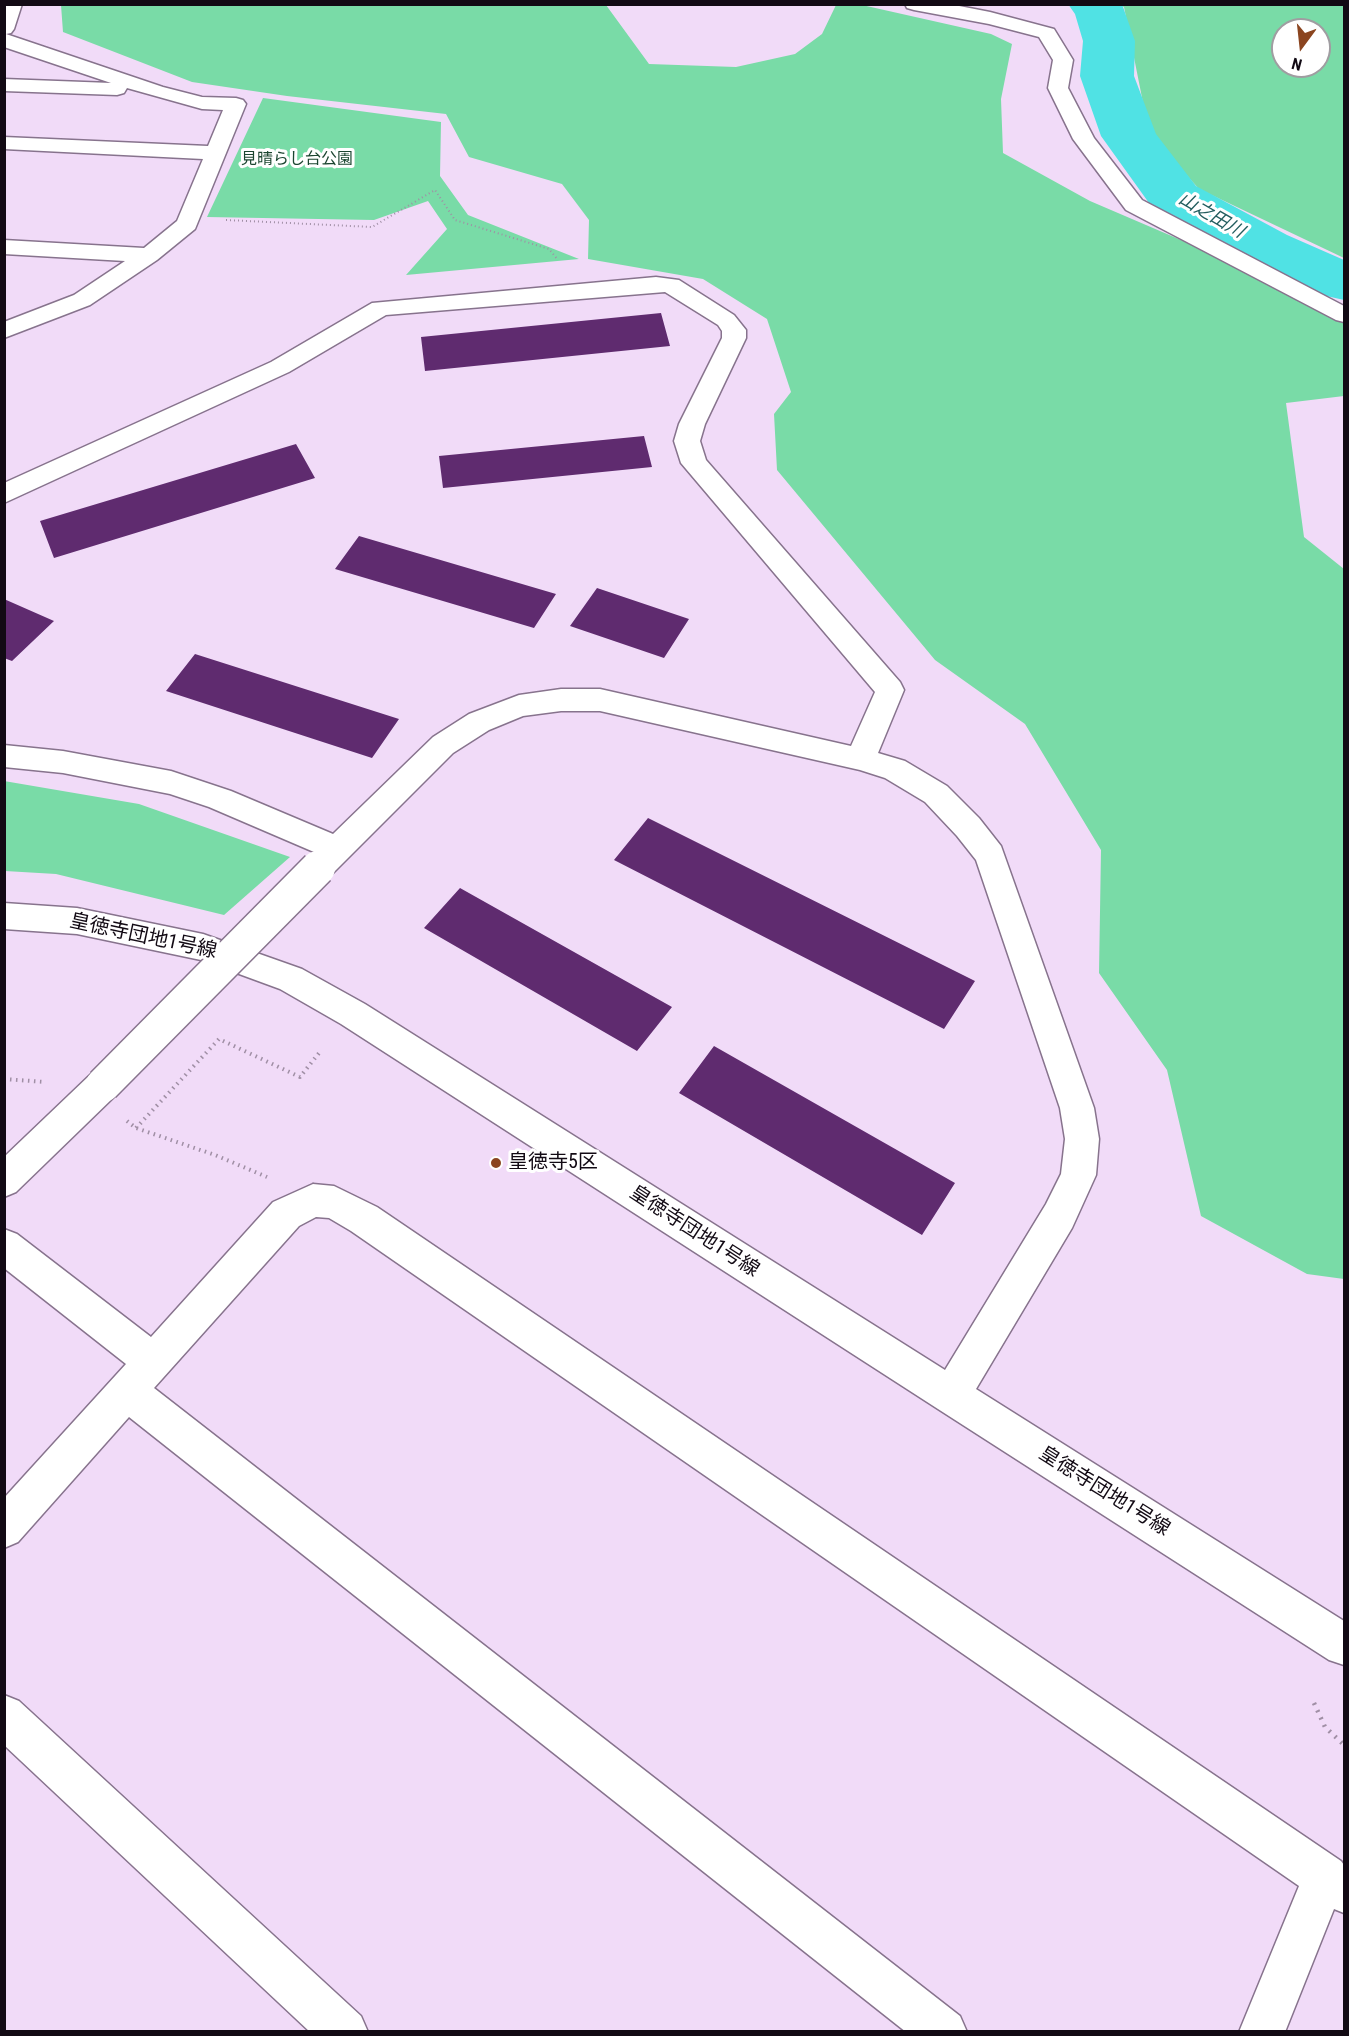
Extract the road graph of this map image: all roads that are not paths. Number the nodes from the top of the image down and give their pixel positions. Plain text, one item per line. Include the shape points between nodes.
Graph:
1 (12, 4) edge
2 (914, 4) edge
3 (4, 29) edge
4 (4, 40) edge
5 (4, 85) edge
6 (156, 91) junction
7 (4, 143) edge
8 (216, 153) junction
9 (4, 247) edge
10 (149, 255) junction
11 (1344, 315) edge
12 (4, 331) edge
13 (4, 494) edge
14 (4, 756) edge
15 (860, 759) junction
16 (327, 858) junction
17 (4, 916) edge
18 (4, 1181) edge
19 (4, 1246) edge
20 (140, 1377) junction
21 (951, 1396) junction
22 (4, 1528) edge
23 (1344, 1645) edge
24 (4, 1716) edge
25 (1334, 1884) edge
26 (345, 2031) edge
27 (944, 2031) edge
28 (1262, 2031) edge

1 - 3 street
2 - 11 street via 1047,33 1063,60 1058,88 1084,139 1134,205
4 - 6 street
5 - 6 street
6 - 8 street via 202,103 236,104
7 - 8 street
8 - 10 street via 187,224
9 - 10 street
10 - 12 street via 82,300
13 - 15 street via 280,367 380,308 671,285 726,320 734,330 734,338 692,424 687,441 694,463 891,690
14 - 16 street via 63,762 171,783 220,799
15 - 16 street via 600,700 519,706 479,722 443,745
15 - 21 street via 895,769 936,794 990,855 1077,1108 1082,1139 1078,1175 1059,1216
16 - 18 street, bridge
17 - 21 street, 皇徳寺団地1号線 via 77,921 203,946 291,979 353,1014
19 - 20 street
20 - 22 street
20 - 25 street via 286,1214 313,1200 334,1202
20 - 27 street
21 - 23 street, 皇徳寺団地1号線
24 - 26 street
25 - 28 street

